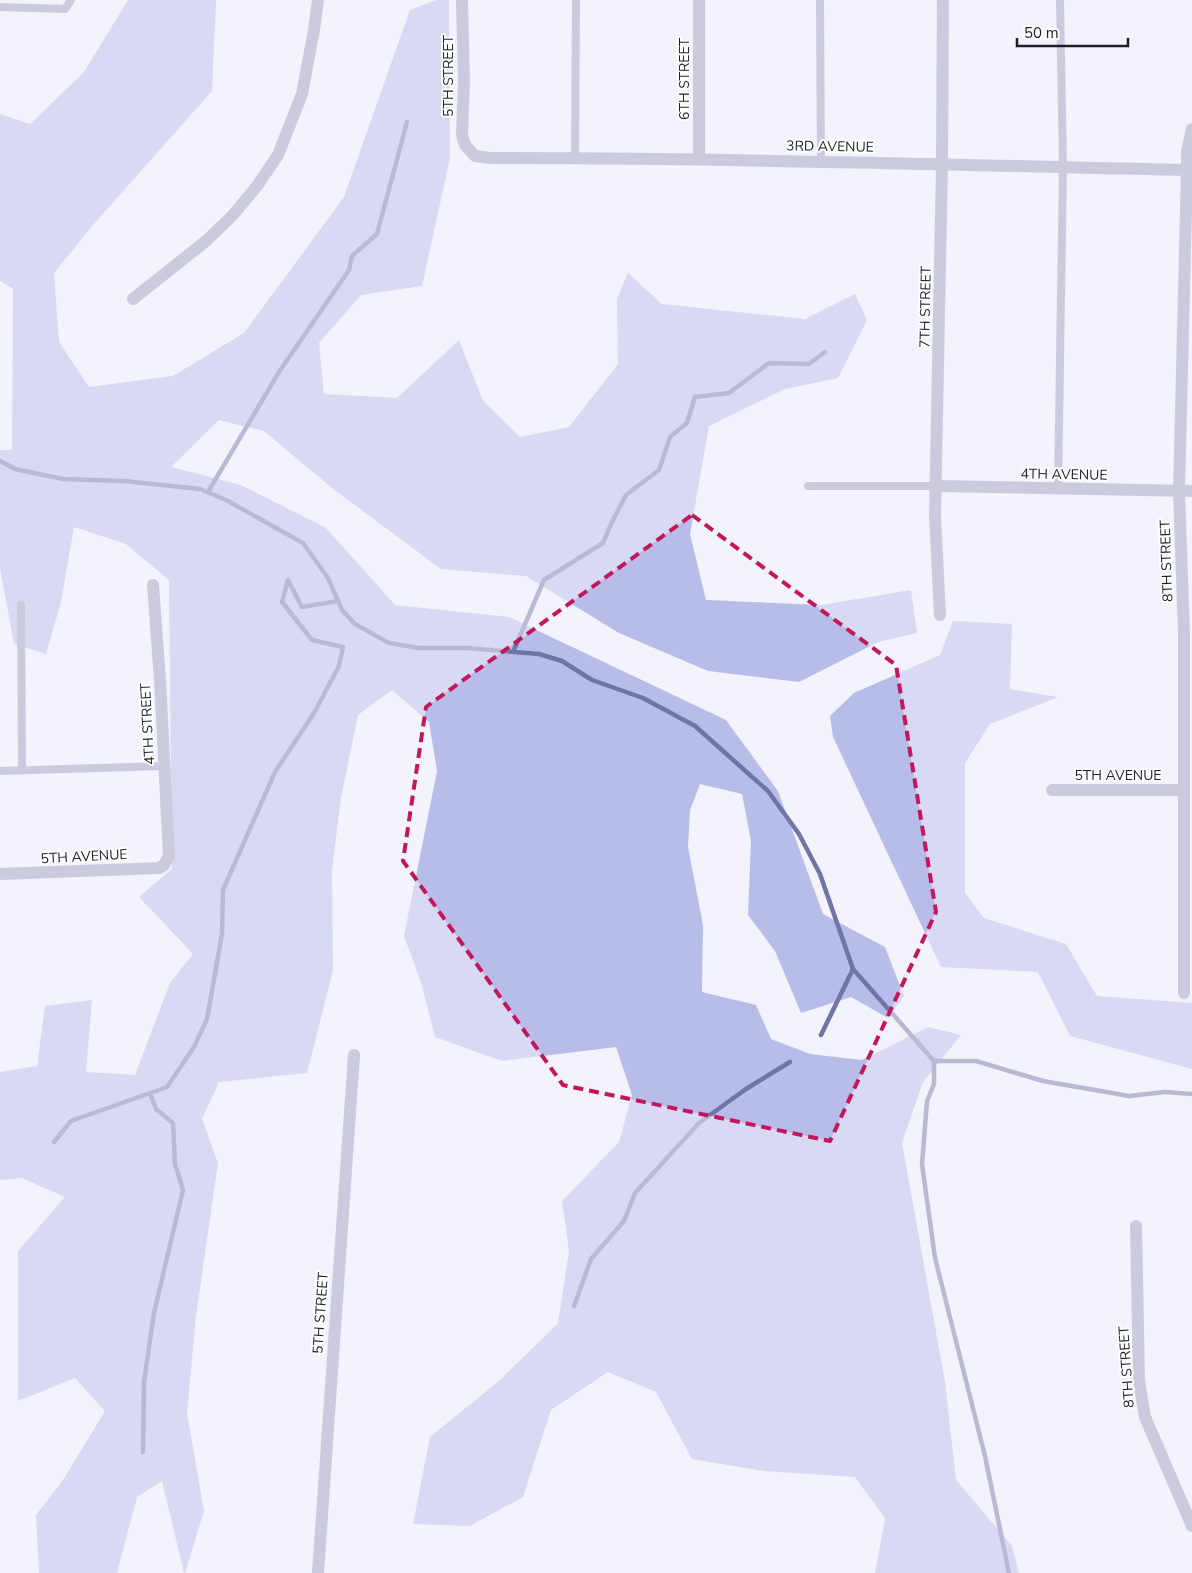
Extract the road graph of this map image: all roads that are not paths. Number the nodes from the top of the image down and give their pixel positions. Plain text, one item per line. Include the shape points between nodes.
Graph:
1 (72, 0) edge
2 (318, 0) edge
3 (462, 0) edge
4 (576, 0) edge
5 (699, 0) edge
6 (820, 0) edge
7 (942, 0) edge
8 (1060, 0) edge
9 (0, 7) edge
10 (1192, 129) edge
11 (469, 151) joint
12 (575, 158) junction
13 (699, 159) junction
14 (821, 161) junction
15 (942, 164) junction
16 (1063, 168) junction
17 (1189, 170) edge
18 (133, 299) dead end
19 (808, 486) dead end
20 (936, 486) junction
21 (1058, 488) junction
22 (1186, 491) edge
23 (153, 585) dead end
24 (21, 604) dead end
25 (940, 615) dead end
26 (1188, 633) edge
27 (164, 766) junction
28 (22, 770) junction
29 (0, 771) edge
30 (1052, 790) dead end
31 (1184, 790) junction
32 (167, 862) joint
33 (0, 874) edge
34 (1184, 993) dead end
35 (354, 1055) dead end
36 (1136, 1226) dead end
37 (1192, 1526) edge
38 (318, 1573) edge

1 - 9 lane via 65,9
2 - 18 street via 302,94 278,155 251,193 206,241
3 - 11 street, 5TH STREET via 462,134
4 - 12 lane
5 - 13 street, 6TH STREET
6 - 14 lane
7 - 15 street, 7TH STREET
8 - 16 lane
10 - 17 street, 8TH STREET via 1187,151
11 - 12 street, 3RD AVENUE via 475,156 491,158
12 - 13 street, 3RD AVENUE
13 - 14 street, 3RD AVENUE
14 - 15 street, 3RD AVENUE
15 - 16 street, 3RD AVENUE
15 - 20 street, 7TH STREET
16 - 17 street, 3RD AVENUE
16 - 21 lane
17 - 22 street, 8TH STREET
19 - 20 lane
20 - 21 street, 4TH AVENUE
20 - 25 street, 7TH STREET
21 - 22 street, 4TH AVENUE
22 - 26 street, 8TH STREET
23 - 27 street, 4TH STREET
24 - 28 lane
26 - 31 street, 8TH STREET
27 - 28 lane
27 - 32 street, 4TH STREET
28 - 29 lane
30 - 31 street, 5TH AVENUE
31 - 34 street, 8TH STREET
32 - 33 street, 5TH AVENUE via 159,868
35 - 38 street, 5TH STREET
36 - 37 street, 8TH STREET via 1139,1381 1144,1417

